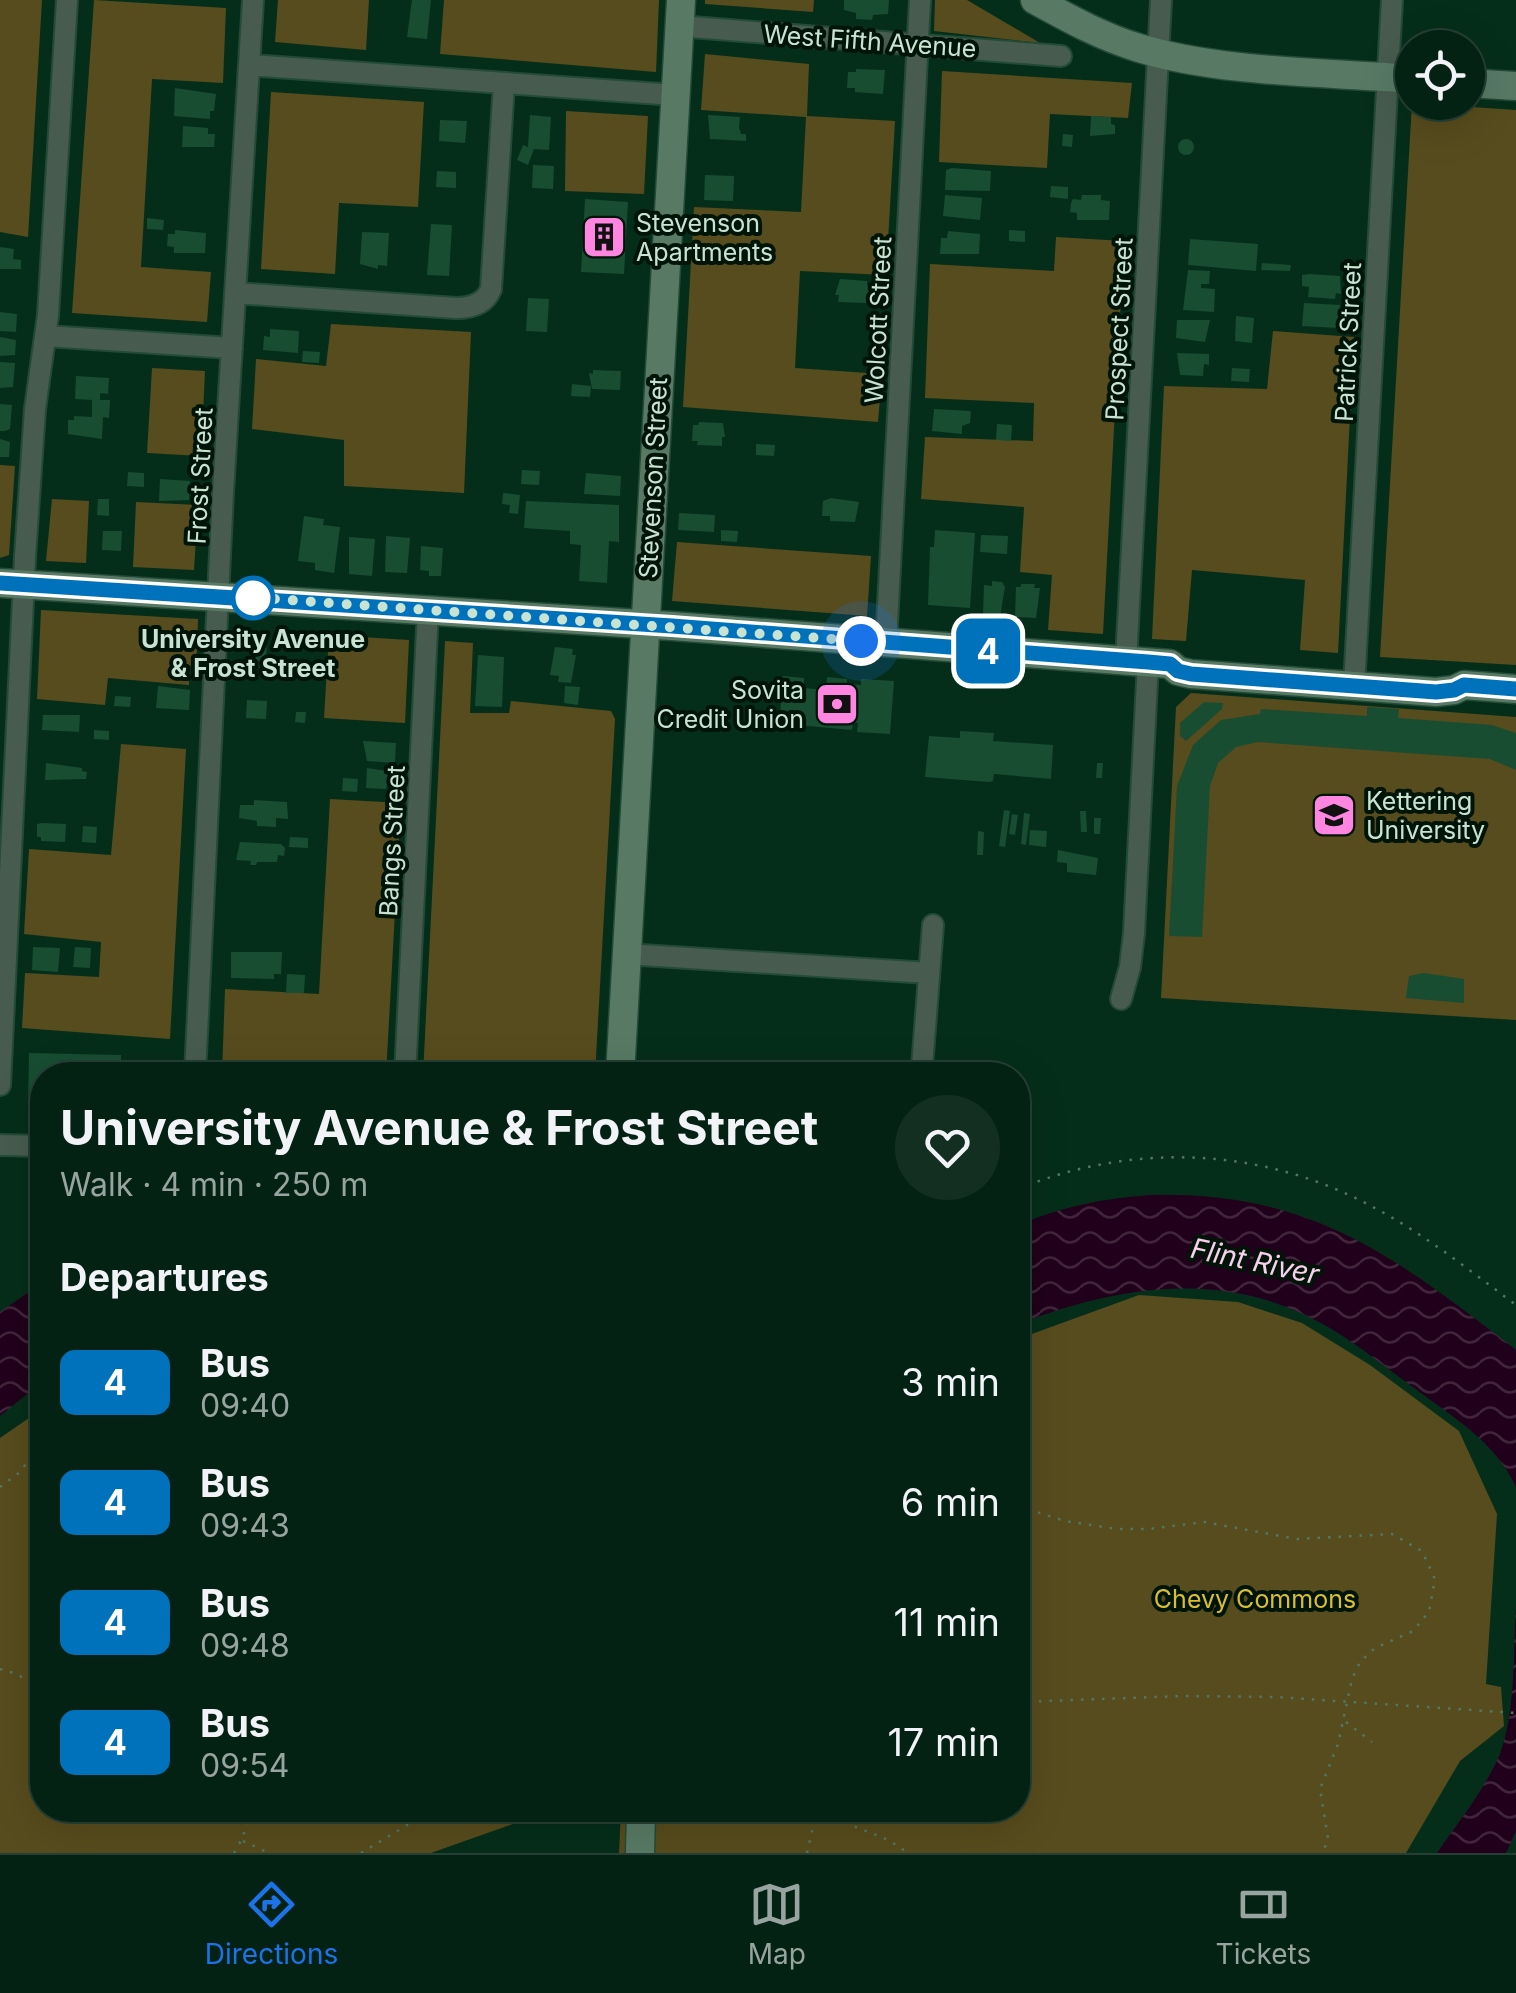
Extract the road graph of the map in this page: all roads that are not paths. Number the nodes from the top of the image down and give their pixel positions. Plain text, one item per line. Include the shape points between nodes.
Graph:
1 (67, 0) edge
2 (253, 0) edge
3 (920, 0) edge
4 (1035, 0) edge
5 (1161, 0) edge
6 (1392, 0) edge
7 (680, 13) edge
8 (1395, 30) edge
9 (918, 45) junction
10 (1159, 53) junction
11 (1061, 56) dead end
12 (249, 66) junction
13 (1395, 78) edge
14 (504, 83) junction
15 (1485, 84) edge
16 (1516, 86) edge
17 (675, 95) junction
18 (1397, 120) edge
19 (235, 293) junction
20 (46, 336) junction
21 (232, 348) junction
22 (12, 584) edge
23 (219, 596) junction
24 (428, 610) junction
25 (644, 625) junction
26 (886, 642) junction
27 (1148, 662) junction
28 (1355, 677) junction
29 (1516, 688) edge
30 (933, 925) dead end
31 (625, 954) junction
32 (929, 973) junction
33 (1120, 999) dead end
34 (196, 1062) edge
35 (406, 1062) edge
36 (621, 1062) edge
37 (922, 1062) edge
38 (0, 1085) edge
39 (0, 1145) edge
40 (30, 1146) edge
41 (641, 1822) edge
42 (640, 1853) edge

1 - 20 street
2 - 12 street, Frost Street
3 - 9 street, Wolcott Street
4 - 10 street
5 - 10 street, Prospect Street
6 - 8 street, Patrick Street
7 - 9 street, West Fifth Avenue
7 - 17 street, Stevenson Street
9 - 11 street, West Fifth Avenue
9 - 26 street, Wolcott Street
10 - 13 street
10 - 27 street, Prospect Street
12 - 14 street
12 - 19 street, Frost Street
14 - 17 street
14 - 19 street via 492,284 483,300 446,307
15 - 16 street
17 - 25 street, Stevenson Street
18 - 28 street, Patrick Street
19 - 21 street, Frost Street
20 - 21 street
20 - 22 street
21 - 23 street, Frost Street
22 - 23 street
22 - 38 street
23 - 24 street
23 - 34 street, Frost Street
24 - 25 street
24 - 35 street, Bangs Street
25 - 26 street
25 - 31 street, Stevenson Street
26 - 27 street
27 - 28 street via 1191,674
27 - 33 street, Prospect Street via 1134,934
28 - 29 street via 1442,692 1464,685
30 - 32 street
31 - 32 street
31 - 36 street, Stevenson Street
32 - 37 street
39 - 40 street
41 - 42 street

